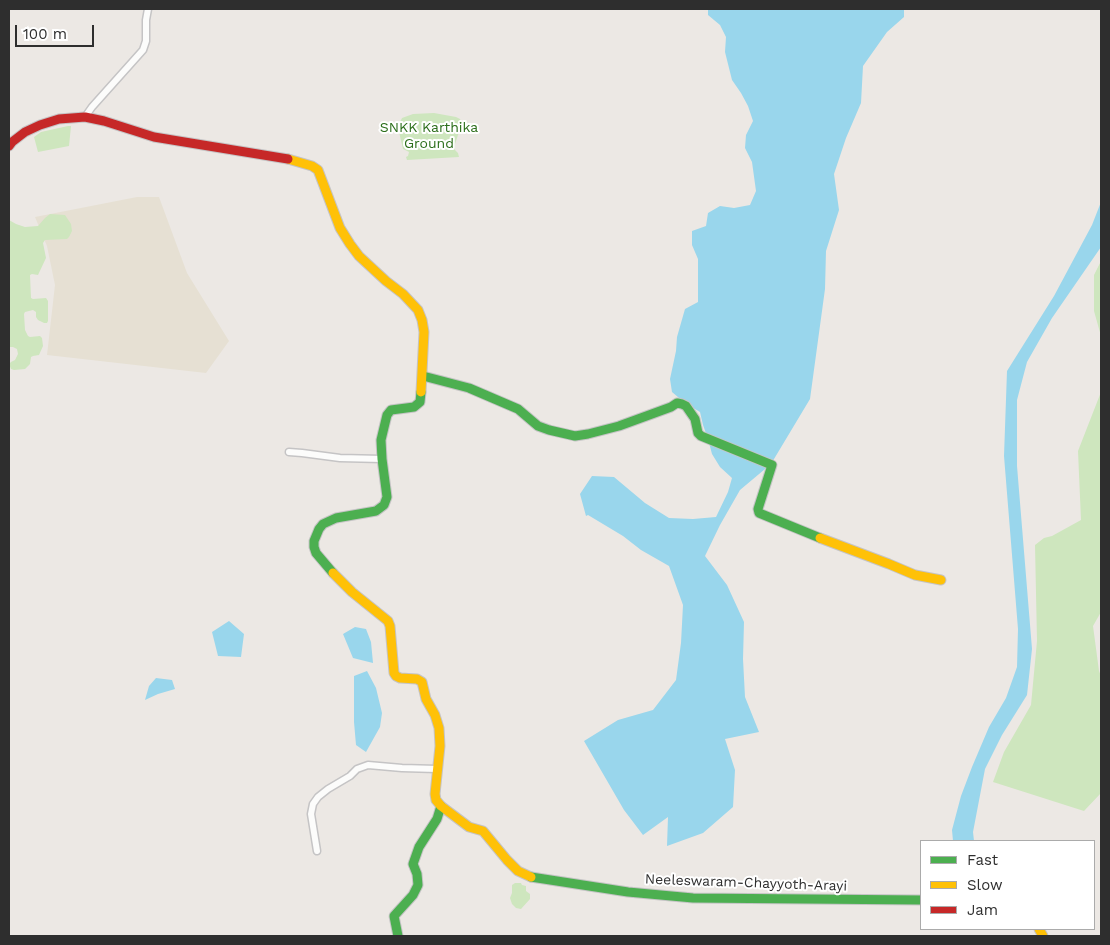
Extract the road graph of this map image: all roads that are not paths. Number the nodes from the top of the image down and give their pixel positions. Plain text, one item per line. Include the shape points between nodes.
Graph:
1 (148, 9) edge
2 (85, 117) junction
3 (9, 146) edge
4 (423, 376) junction
5 (289, 452) dead end
6 (382, 459) junction
7 (941, 580) dead end
8 (437, 769) junction
9 (441, 806) junction
10 (317, 851) dead end
11 (920, 900) edge
12 (398, 936) edge

1 - 2 street via 143,50
2 - 3 main road via 40,124 24,132
2 - 4 main road via 154,137 286,158 318,170 340,228 350,244 363,261 418,310 424,332
4 - 6 main road via 420,402 391,410 386,415 381,440
4 - 7 main road via 469,388 518,409 538,426 575,436 619,426 682,404 695,419 701,436 772,465 758,512 901,570
5 - 6 street
6 - 8 main road via 387,497 384,505 376,511 336,518 323,524 314,547 330,571 388,621 396,676 422,682 439,728
8 - 9 main road via 434,794
8 - 10 street via 368,765 356,769 318,797 314,804 311,814
9 - 11 main road, Neeleswaram-Chayyoth-Arayi via 469,827 483,831 512,866 530,877 693,898
9 - 12 main road via 413,864 418,885 394,916

